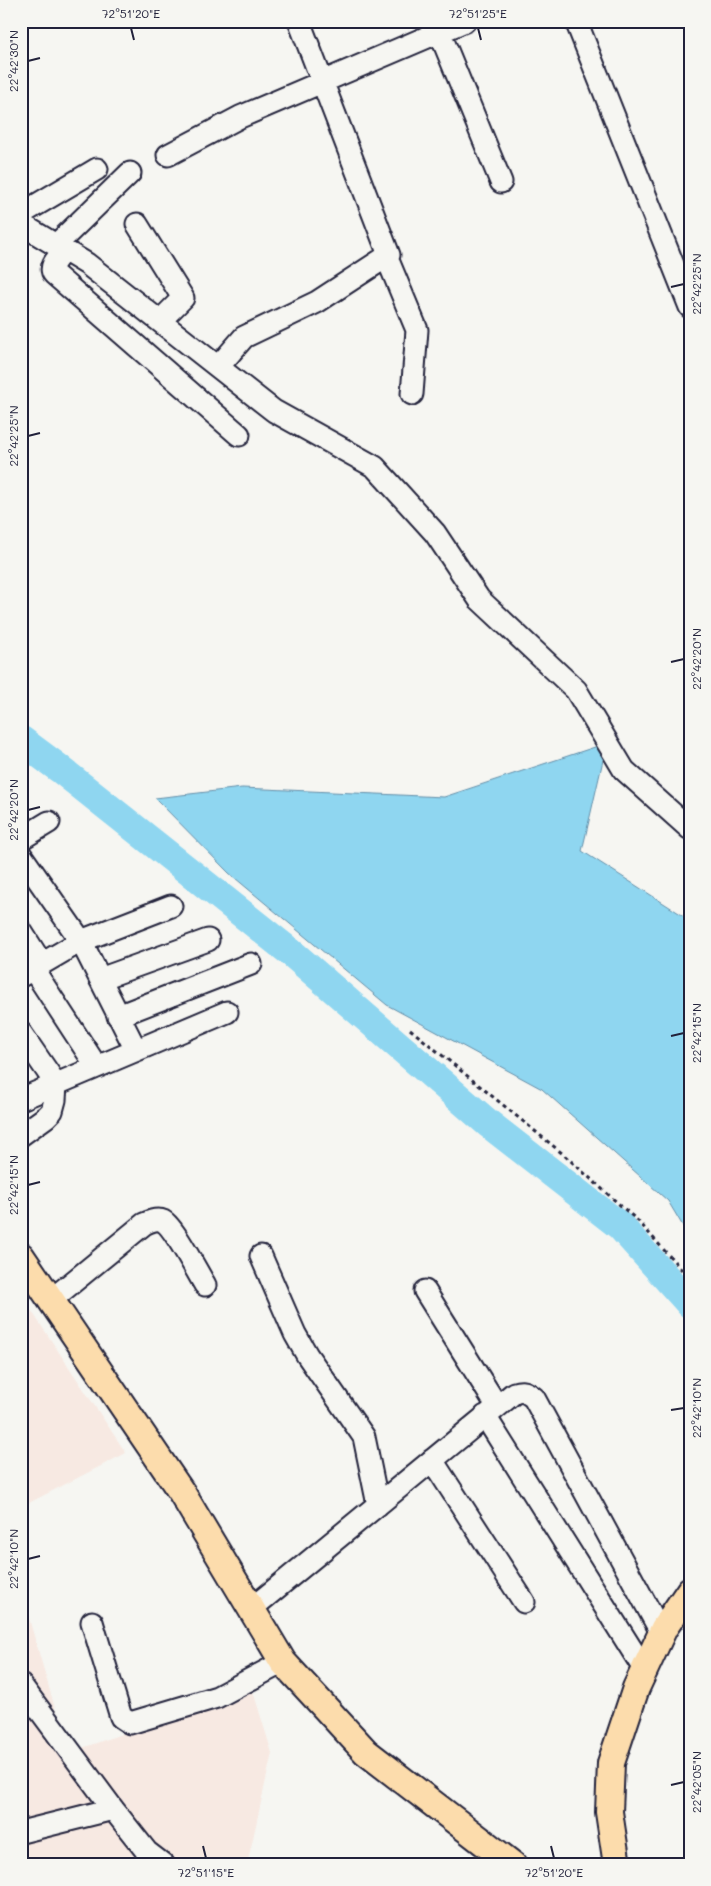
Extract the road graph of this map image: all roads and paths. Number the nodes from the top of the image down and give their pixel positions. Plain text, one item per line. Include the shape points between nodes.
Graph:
1 (299, 21) edge
2 (465, 21) edge
3 (576, 21) edge
4 (437, 27) edge
5 (322, 82) junction
6 (168, 154) dead end
7 (97, 169) dead end
8 (130, 173) dead end
9 (501, 182) dead end
10 (21, 214) edge
11 (21, 224) edge
12 (137, 224) dead end
13 (60, 247) junction
14 (387, 258) junction
15 (690, 307) edge
16 (160, 321) junction
17 (218, 367) junction
18 (412, 394) dead end
19 (239, 435) dead end
20 (49, 822) dead end
21 (690, 829) edge
22 (21, 839) edge
23 (21, 855) edge
24 (171, 906) dead end
25 (21, 931) edge
26 (208, 940) dead end
27 (81, 941) junction
28 (251, 964) dead end
29 (32, 970) edge
30 (100, 979) junction
31 (227, 1012) dead end
32 (118, 1016) junction
33 (410, 1029) dead end
34 (21, 1033) edge
35 (136, 1050) junction
36 (97, 1067) junction
37 (56, 1084) junction
38 (21, 1099) edge
39 (21, 1135) edge
40 (21, 1256) edge
41 (261, 1256) dead end
42 (690, 1279) edge
43 (205, 1285) dead end
44 (425, 1291) dead end
45 (51, 1300) junction
46 (491, 1411) junction
47 (432, 1460) junction
48 (378, 1505) junction
49 (690, 1590) edge
50 (524, 1602) dead end
51 (251, 1609) junction
52 (92, 1622) dead end
53 (662, 1634) junction
54 (283, 1662) junction
55 (644, 1670) junction
56 (21, 1685) edge
57 (112, 1809) junction
58 (21, 1832) edge
59 (616, 1864) edge
60 (164, 1865) edge
61 (513, 1865) edge

1 - 5 street
2 - 4 street
3 - 15 street
4 - 5 street
4 - 9 street
5 - 6 street via 240,117
5 - 14 street via 388,251
7 - 10 street
8 - 13 street
11 - 13 street
12 - 16 street via 184,298
13 - 16 street
13 - 19 street via 52,272
14 - 17 street via 312,304 244,337
14 - 18 street via 417,330
16 - 17 street
17 - 21 street via 274,411 369,463 382,474 435,533 479,599 576,690 624,770
20 - 22 street
23 - 27 street
24 - 27 street
25 - 29 street
26 - 30 street
27 - 29 street
27 - 30 street
28 - 32 street
29 - 36 street
30 - 32 street
31 - 35 street
32 - 35 street
33 - 42 path via 563,1154 639,1222
34 - 37 street
35 - 36 street
36 - 37 street
37 - 38 street
37 - 39 street via 52,1111
40 - 45 main road
41 - 48 street via 299,1341 364,1438
43 - 45 street via 172,1230 163,1221 153,1220
44 - 46 street
45 - 51 main road via 182,1493
46 - 47 street
46 - 53 street via 520,1390 534,1398
46 - 55 street
47 - 48 street
47 - 50 street
48 - 51 street
49 - 53 main road
51 - 54 main road
52 - 54 street via 121,1717 130,1723 217,1697
53 - 55 main road
54 - 61 main road via 366,1752
55 - 59 main road via 611,1763 609,1812
56 - 57 street
57 - 58 street
57 - 60 street via 148,1852

